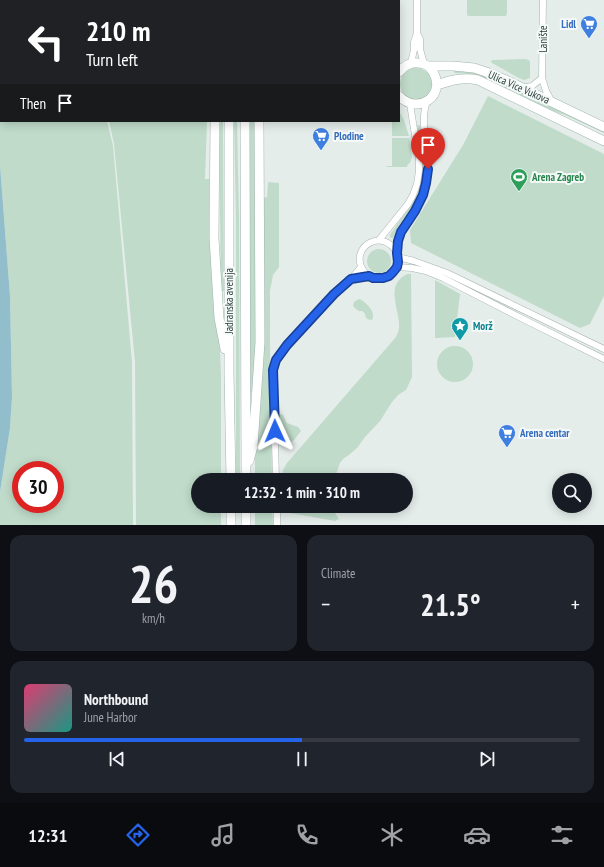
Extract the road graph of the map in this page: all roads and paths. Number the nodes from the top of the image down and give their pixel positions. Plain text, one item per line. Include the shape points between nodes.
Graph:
1 (417, 0) edge
2 (543, 0) edge
3 (417, 33) junction
4 (411, 63) junction
5 (426, 65) junction
6 (400, 71) edge
7 (542, 78) junction
8 (437, 85) junction
9 (522, 88) junction
10 (400, 97) edge
11 (427, 101) junction
12 (552, 102) junction
13 (410, 104) junction
14 (215, 122) edge
15 (230, 122) edge
16 (245, 122) edge
17 (259, 122) edge
18 (604, 127) edge
19 (604, 141) edge
20 (379, 240) junction
21 (398, 255) junction
22 (361, 267) junction
23 (397, 267) junction
24 (369, 276) junction
25 (351, 279) junction
26 (604, 349) edge
27 (604, 359) edge
28 (229, 372) junction
29 (231, 473) edge
30 (246, 473) edge
31 (247, 473) edge
32 (276, 473) edge
33 (231, 513) edge
34 (246, 513) edge
35 (277, 513) edge
36 (231, 525) edge
37 (246, 525) edge
38 (277, 525) edge

1 - 3 street
2 - 7 street, Lanište
3 - 4 street
3 - 5 street
4 - 5 main road, Ulica Vice Vukova
4 - 6 main road
5 - 8 main road via 432,69
5 - 9 main road, Ulica Vice Vukova via 474,68
7 - 9 street via 532,86
7 - 12 street, Lanište
8 - 11 main road via 434,94
8 - 19 main road, Ulica Vice Vukova via 457,79 478,80
9 - 12 main road, Ulica Vice Vukova
10 - 13 main road
11 - 13 main road
11 - 21 street via 424,111 428,163 426,183 421,200 401,232
12 - 18 main road, Ulica Vice Vukova
13 - 20 street via 419,158 417,184 408,204
14 - 28 main road via 214,238 219,318
15 - 28 main road, Jadranska avenija
16 - 30 main road, Jadranska avenija
17 - 31 main road via 260,342 253,446
20 - 21 street via 390,244
20 - 22 street via 367,244 363,249 360,255
21 - 23 street
21 - 26 street via 447,273
22 - 24 street
22 - 25 street
23 - 24 street via 389,276 383,278
23 - 27 street via 426,271 443,278
24 - 25 street
25 - 32 street via 330,298 276,360 273,370
28 - 29 main road, Jadranska avenija
33 - 36 main road
34 - 37 main road
35 - 38 street

